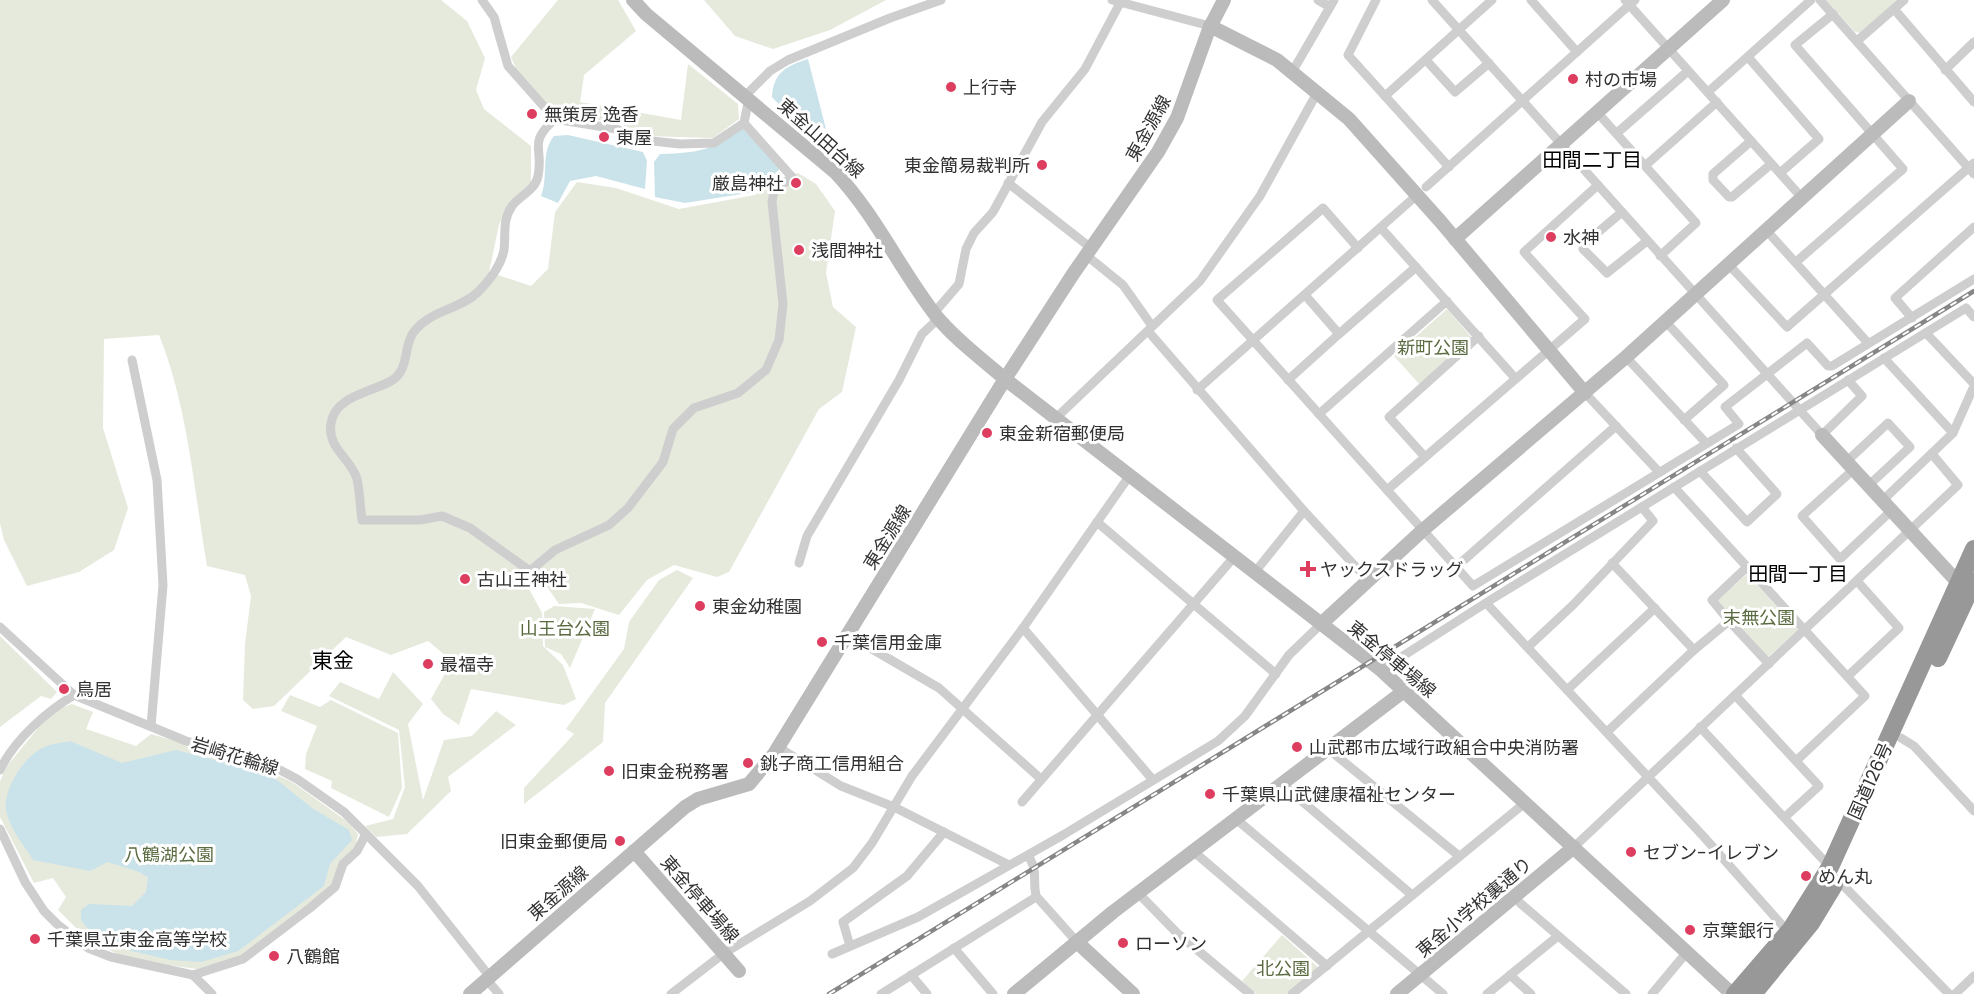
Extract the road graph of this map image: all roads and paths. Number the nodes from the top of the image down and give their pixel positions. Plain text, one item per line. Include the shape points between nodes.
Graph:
1 (482, 0) edge
2 (633, 0) edge
3 (941, 0) edge
4 (1224, 0) edge
5 (1318, 0) edge
6 (1376, 0) edge
7 (1432, 0) edge
8 (1492, 0) edge
9 (1532, 0) edge
10 (1723, 0) edge
11 (1812, 0) edge
12 (1820, 0) edge
13 (1904, 0) edge
14 (1116, 1) edge
15 (1630, 2) edge
16 (1332, 3) edge
17 (1894, 9) junction
18 (1833, 14) junction
19 (1210, 26) junction
20 (1459, 30) junction
21 (1857, 41) junction
22 (1974, 42) edge
23 (1668, 49) junction
24 (1577, 52) junction
25 (1748, 57) junction
26 (1426, 60) junction
27 (1489, 63) junction
28 (1945, 70) junction
29 (1688, 71) junction
30 (1291, 74) junction
31 (1318, 92) junction
32 (1708, 92) junction
33 (1385, 96) junction
34 (747, 97) junction
35 (1523, 101) junction
36 (1909, 101) junction
37 (1717, 102) junction
38 (1974, 102) edge
39 (1597, 112) junction
40 (555, 119) junction
41 (744, 123) junction
42 (1617, 134) junction
43 (1872, 135) junction
44 (1751, 141) junction
45 (1562, 144) junction
46 (1771, 164) junction
47 (1646, 165) junction
48 (1449, 167) junction
49 (1972, 168) edge
50 (1780, 173) junction
51 (1008, 183) junction
52 (1598, 185) junction
53 (1422, 191) junction
54 (1803, 199) junction
55 (1622, 212) junction
56 (1974, 227) edge
57 (1381, 228) junction
58 (1767, 231) junction
59 (1455, 239) junction
60 (1647, 241) junction
61 (1358, 248) junction
62 (1089, 252) junction
63 (1660, 256) junction
64 (1796, 262) junction
65 (1729, 266) junction
66 (1416, 267) junction
67 (1974, 279) edge
68 (1824, 294) junction
69 (1695, 295) junction
70 (1305, 296) junction
71 (1447, 301) junction
72 (937, 316) junction
73 (1974, 316) edge
74 (1911, 318) junction
75 (1666, 322) junction
76 (1150, 329) junction
77 (1926, 333) junction
78 (1339, 334) junction
79 (1479, 336) junction
80 (1253, 341) junction
81 (1868, 343) junction
82 (1548, 352) junction
83 (1626, 357) junction
84 (1884, 358) junction
85 (132, 360) dead end
86 (1768, 376) junction
87 (1515, 378) junction
88 (1005, 379) junction
89 (1288, 380) junction
90 (1848, 380) junction
91 (1974, 385) edge
92 (1197, 390) junction
93 (1585, 393) junction
94 (1799, 410) junction
95 (1319, 414) junction
96 (1056, 418) junction
97 (1684, 420) junction
98 (1616, 426) junction
99 (1953, 434) junction
100 (1822, 435) junction
101 (1706, 443) junction
102 (1736, 448) junction
103 (1932, 453) junction
104 (1425, 457) junction
105 (1850, 466) junction
106 (1700, 471) junction
107 (1659, 472) junction
108 (1130, 475) junction
109 (1868, 486) junction
110 (1674, 488) junction
111 (1387, 490) junction
112 (1887, 506) junction
113 (1642, 507) junction
114 (1304, 511) junction
115 (1097, 522) junction
116 (1423, 530) junction
117 (1910, 532) junction
118 (1974, 549) edge
119 (1235, 556) junction
120 (799, 563) dead end
121 (1612, 563) junction
122 (1456, 567) junction
123 (1747, 567) junction
124 (1255, 572) junction
125 (1368, 580) junction
126 (1857, 581) junction
127 (1969, 589) edge
128 (1193, 604) junction
129 (1487, 604) junction
130 (1655, 608) junction
131 (1729, 621) junction
132 (1321, 624) junction
133 (0, 627) edge
134 (1023, 628) junction
135 (1805, 629) junction
136 (848, 635) junction
137 (1528, 647) junction
138 (1694, 650) junction
139 (1769, 664) junction
140 (1381, 670) junction
141 (1276, 674) junction
142 (1848, 676) junction
143 (1567, 690) junction
144 (1404, 691) junction
145 (74, 695) junction
146 (1735, 695) junction
147 (963, 708) junction
148 (1098, 716) junction
149 (151, 726) junction
150 (1700, 728) junction
151 (1607, 732) junction
152 (1901, 738) junction
153 (778, 747) junction
154 (1328, 748) junction
155 (1796, 761) junction
156 (0, 770) edge
157 (1648, 776) junction
158 (1041, 779) junction
159 (1153, 780) junction
160 (1282, 784) junction
161 (1022, 802) dead end
162 (1526, 802) junction
163 (894, 807) junction
164 (1974, 811) edge
165 (1785, 817) junction
166 (1236, 819) junction
167 (0, 829) edge
168 (945, 832) junction
169 (366, 834) junction
170 (1574, 847) junction
171 (634, 851) junction
172 (1193, 851) junction
173 (1028, 855) junction
174 (1459, 856) junction
175 (1009, 865) junction
176 (1836, 873) junction
177 (1138, 893) junction
178 (1412, 895) junction
179 (1036, 897) junction
180 (1520, 903) dead end
181 (1782, 925) dead end
182 (1370, 930) junction
183 (1558, 936) junction
184 (1077, 942) junction
185 (850, 946) junction
186 (954, 948) junction
187 (1687, 952) junction
188 (723, 954) junction
189 (832, 954) dead end
190 (1327, 966) junction
191 (740, 971) dead end
192 (193, 975) junction
193 (911, 975) junction
194 (1420, 975) junction
195 (1509, 975) junction
196 (1974, 976) edge
197 (488, 978) junction
198 (212, 994) edge
199 (470, 994) edge
200 (499, 994) edge
201 (671, 994) edge
202 (881, 994) edge
203 (927, 994) edge
204 (993, 994) edge
205 (1014, 994) edge
206 (1133, 994) edge
207 (1250, 994) edge
208 (1292, 994) edge
209 (1396, 994) edge
210 (1443, 994) edge
211 (1487, 994) edge
212 (1531, 994) edge
213 (1626, 994) edge
214 (1652, 994) edge
215 (1734, 994) edge
216 (1753, 994) edge
217 (1949, 994) edge
218 (1955, 994) edge

1 - 40 street via 494,17 508,66
2 - 34 main road, 東金山田台線
3 - 34 street via 788,60 770,71
4 - 19 main road, 東金源線
5 - 16 street
6 - 33 street via 1348,55
7 - 20 street
8 - 20 street
9 - 24 street
10 - 23 main road
11 - 25 street
12 - 18 street
13 - 17 street
14 - 19 street
14 - 51 street via 1085,69 1042,122
15 - 23 street
15 - 24 street
16 - 30 street
17 - 21 street
17 - 28 street
18 - 21 street
18 - 43 street via 1795,45
19 - 30 main road via 1277,60
19 - 62 main road, 東金源線 via 1166,140
20 - 26 street
20 - 27 street
21 - 36 street
22 - 28 street
23 - 29 street
23 - 39 main road
24 - 35 street
25 - 32 street
25 - 50 street via 1819,139
26 - 27 street via 1455,92
26 - 33 street
27 - 35 street
28 - 38 street
29 - 32 street
29 - 42 street
30 - 31 main road
31 - 53 main road
31 - 76 street via 1243,222 1200,281
32 - 37 street
33 - 48 street
34 - 41 street
34 - 72 main road, 東金山田台線 via 836,173 861,200
35 - 45 street
35 - 48 street
36 - 43 main road
36 - 49 street
37 - 44 street
37 - 47 street
39 - 42 street
39 - 45 main road
40 - 41 street via 616,129 643,140 680,144 714,143
40 - 41 street via 541,131 537,143 539,175 535,186 513,205 503,225 504,250 497,269 477,293 429,317 412,334 405,363 394,380 339,406 331,423 333,445 357,477 362,520 442,516 470,528 530,571 555,550 609,525 628,508 663,462 673,429 694,408 738,393 766,370 779,340 783,303 772,202 774,191 792,177
42 - 47 street
43 - 54 main road
43 - 64 street via 1903,169
44 - 46 street
44 - 46 street via 1713,174 1713,180 1729,197
45 - 52 street
45 - 59 main road
46 - 50 street
47 - 63 street via 1696,223
48 - 53 street
49 - 68 street
50 - 54 street
51 - 62 street
51 - 72 street via 993,212 974,233 966,249 959,284
52 - 55 street
52 - 82 street via 1524,252 1586,319
53 - 57 street
53 - 59 main road
54 - 58 main road
55 - 60 street
55 - 60 street via 1583,249 1607,273
56 - 74 street via 1895,298
57 - 61 street
57 - 66 street
58 - 64 street
58 - 65 main road
59 - 82 main road
60 - 63 street
61 - 70 street
61 - 80 street via 1323,208 1217,300
62 - 76 street via 1123,285
62 - 88 main road, 東金源線
63 - 69 street
64 - 68 street
65 - 68 street via 1787,327
65 - 69 main road
66 - 71 street
66 - 78 street
67 - 74 street
68 - 81 street
69 - 75 main road
69 - 86 street
70 - 78 street
70 - 80 street
71 - 79 street
71 - 95 street
72 - 88 main road, 東金山田台線
72 - 120 street via 922,334 807,536
73 - 77 street via 1966,308
74 - 81 street
75 - 83 main road
75 - 97 street via 1724,384
76 - 92 street
76 - 96 street
77 - 84 street
77 - 91 street
78 - 89 street
79 - 87 street
79 - 104 street via 1389,417
80 - 89 street
80 - 92 street
81 - 86 street via 1828,366 1807,343
82 - 87 street
82 - 93 main road
83 - 93 main road
83 - 97 street
84 - 90 street
84 - 99 street
85 - 149 street via 157,480 163,585
86 - 94 street
86 - 101 street via 1725,407 1739,423
87 - 104 street
88 - 96 main road, 東金停車場線
88 - 136 main road, 東金源線
89 - 95 street
90 - 94 street
90 - 100 street via 1862,396
91 - 99 street
92 - 114 street
93 - 98 street
93 - 116 main road
94 - 100 street
94 - 102 street
95 - 111 street
96 - 108 main road, 東金停車場線
97 - 101 street
98 - 107 street
98 - 122 street
99 - 103 street
100 - 105 main road
101 - 107 street
102 - 106 street
102 - 106 street via 1777,494 1747,522
103 - 112 street
103 - 117 street via 1958,485
104 - 111 street
105 - 109 main road
105 - 109 street via 1888,423 1910,447
105 - 112 street via 1802,516 1840,559
106 - 110 street
107 - 122 street via 1473,586
108 - 115 street
108 - 119 main road, 東金停車場線
109 - 112 main road
110 - 113 street
110 - 123 street
111 - 116 street
112 - 117 main road
113 - 121 street via 1653,521
113 - 129 street
114 - 124 street
114 - 125 street
115 - 128 street
115 - 134 street
116 - 122 street
116 - 125 main road
117 - 126 street
117 - 127 main road
118 - 127 highway, 国道126号
119 - 124 main road, 東金停車場線
119 - 128 street
121 - 130 street
121 - 137 street
123 - 131 street via 1712,600
123 - 135 street
124 - 132 main road, 東金停車場線
125 - 132 main road
126 - 135 street
126 - 142 street via 1899,628
127 - 152 highway, 国道126号
127 - 176 highway, 国道126号
128 - 141 street
128 - 148 street
129 - 137 street
129 - 140 street
130 - 138 street
130 - 143 street
131 - 138 street
131 - 139 street
132 - 140 main road, 東金停車場線
132 - 141 street via 1289,655
133 - 145 street, 岩崎花輪線
134 - 147 street
134 - 148 street
135 - 139 street
135 - 142 street
136 - 147 street via 939,688
136 - 153 main road, 東金源線
137 - 143 street
138 - 151 street
139 - 146 street
140 - 144 main road, 東金停車場線
141 - 159 street via 1232,729
142 - 155 street via 1865,696
143 - 151 street
144 - 154 main road
144 - 162 main road, 東金停車場線
145 - 149 street, 岩崎花輪線
145 - 156 street via 30,730
146 - 150 street
146 - 155 street
147 - 158 street
147 - 163 street
148 - 158 street
148 - 159 street
149 - 169 street, 岩崎花輪線 via 186,741 275,766 344,812
150 - 157 street
150 - 165 street
151 - 157 street
152 - 164 street via 1914,746
152 - 176 highway, 国道126号 via 1850,851
153 - 163 street via 841,786
153 - 171 main road, 東金源線 via 749,784 691,803
154 - 160 main road
154 - 174 street
155 - 165 street via 1819,786
157 - 170 street
157 - 181 street
158 - 161 street
159 - 173 street
160 - 166 main road
160 - 178 street
162 - 170 main road, 東金停車場線
162 - 174 street
163 - 168 street
163 - 188 street via 854,868 810,901
165 - 176 street
166 - 172 main road
166 - 182 street
167 - 192 street via 24,882 44,911 88,948
168 - 175 street
168 - 185 street via 907,876 843,922
169 - 192 street via 343,864 335,887 310,908 243,959
169 - 197 street, 岩崎花輪線 via 418,885
170 - 187 main road, 東金停車場線
170 - 194 main road, 東金小学校裏通り
171 - 188 main road, 東金停車場線
171 - 197 main road, 東金源線
172 - 177 main road
172 - 190 street
173 - 175 street
173 - 179 street via 1036,874
174 - 178 street
175 - 185 street via 918,917
176 - 215 highway
176 - 216 highway, 国道126号 via 1811,923
176 - 217 street
177 - 184 main road
177 - 207 street via 1177,933
178 - 182 street
179 - 184 street
179 - 186 street
180 - 183 street
182 - 190 street
182 - 194 street
183 - 195 street
183 - 213 street
184 - 205 main road
184 - 206 main road
185 - 189 street
186 - 193 street
186 - 204 street
187 - 214 street
187 - 215 main road, 東金停車場線
188 - 191 main road, 東金停車場線
188 - 201 street
190 - 208 street
192 - 198 street
193 - 202 street
193 - 203 street
194 - 209 main road, 東金小学校裏通り
194 - 210 street
195 - 211 street
195 - 212 street
196 - 218 street
197 - 199 main road, 東金源線
197 - 200 street, 岩崎花輪線

